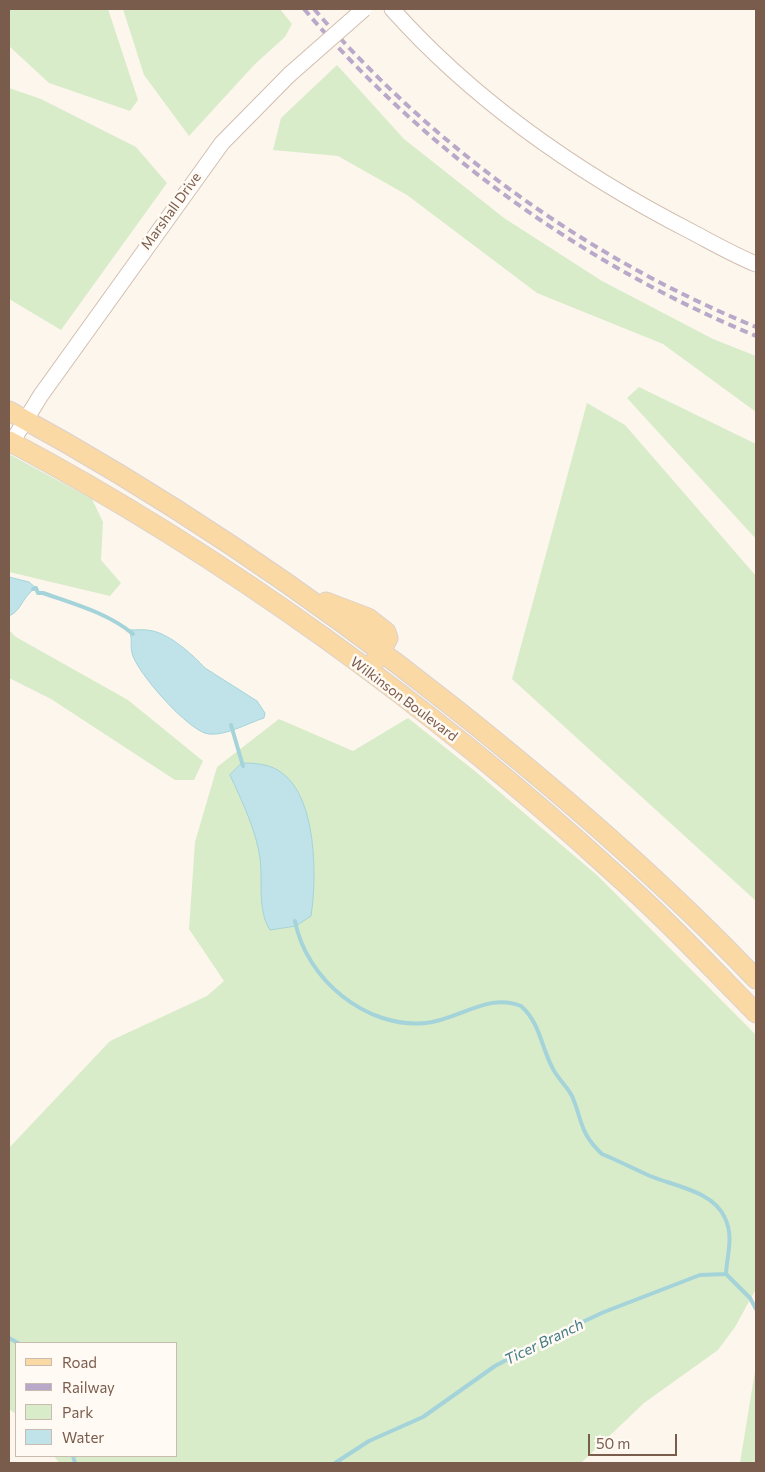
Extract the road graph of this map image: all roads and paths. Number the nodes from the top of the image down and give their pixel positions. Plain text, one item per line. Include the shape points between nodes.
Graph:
1 (364, 9) edge
2 (392, 9) edge
3 (756, 264) edge
4 (16, 415) edge
5 (10, 442) edge
6 (382, 650) junction
7 (369, 670) junction
8 (756, 979) edge
9 (756, 1013) edge

1 - 4 street, Marshall Drive, bridge via 289,75 222,143
2 - 3 street via 414,34 539,140 610,188
4 - 5 street, Marshall Drive
4 - 6 main road via 212,532 299,592 368,618 382,627 388,638
5 - 7 main road, Wilkinson Boulevard via 198,554
6 - 7 main road
6 - 8 main road, Wilkinson Boulevard via 552,786 684,906
7 - 9 main road, Wilkinson Boulevard via 495,769 616,874

